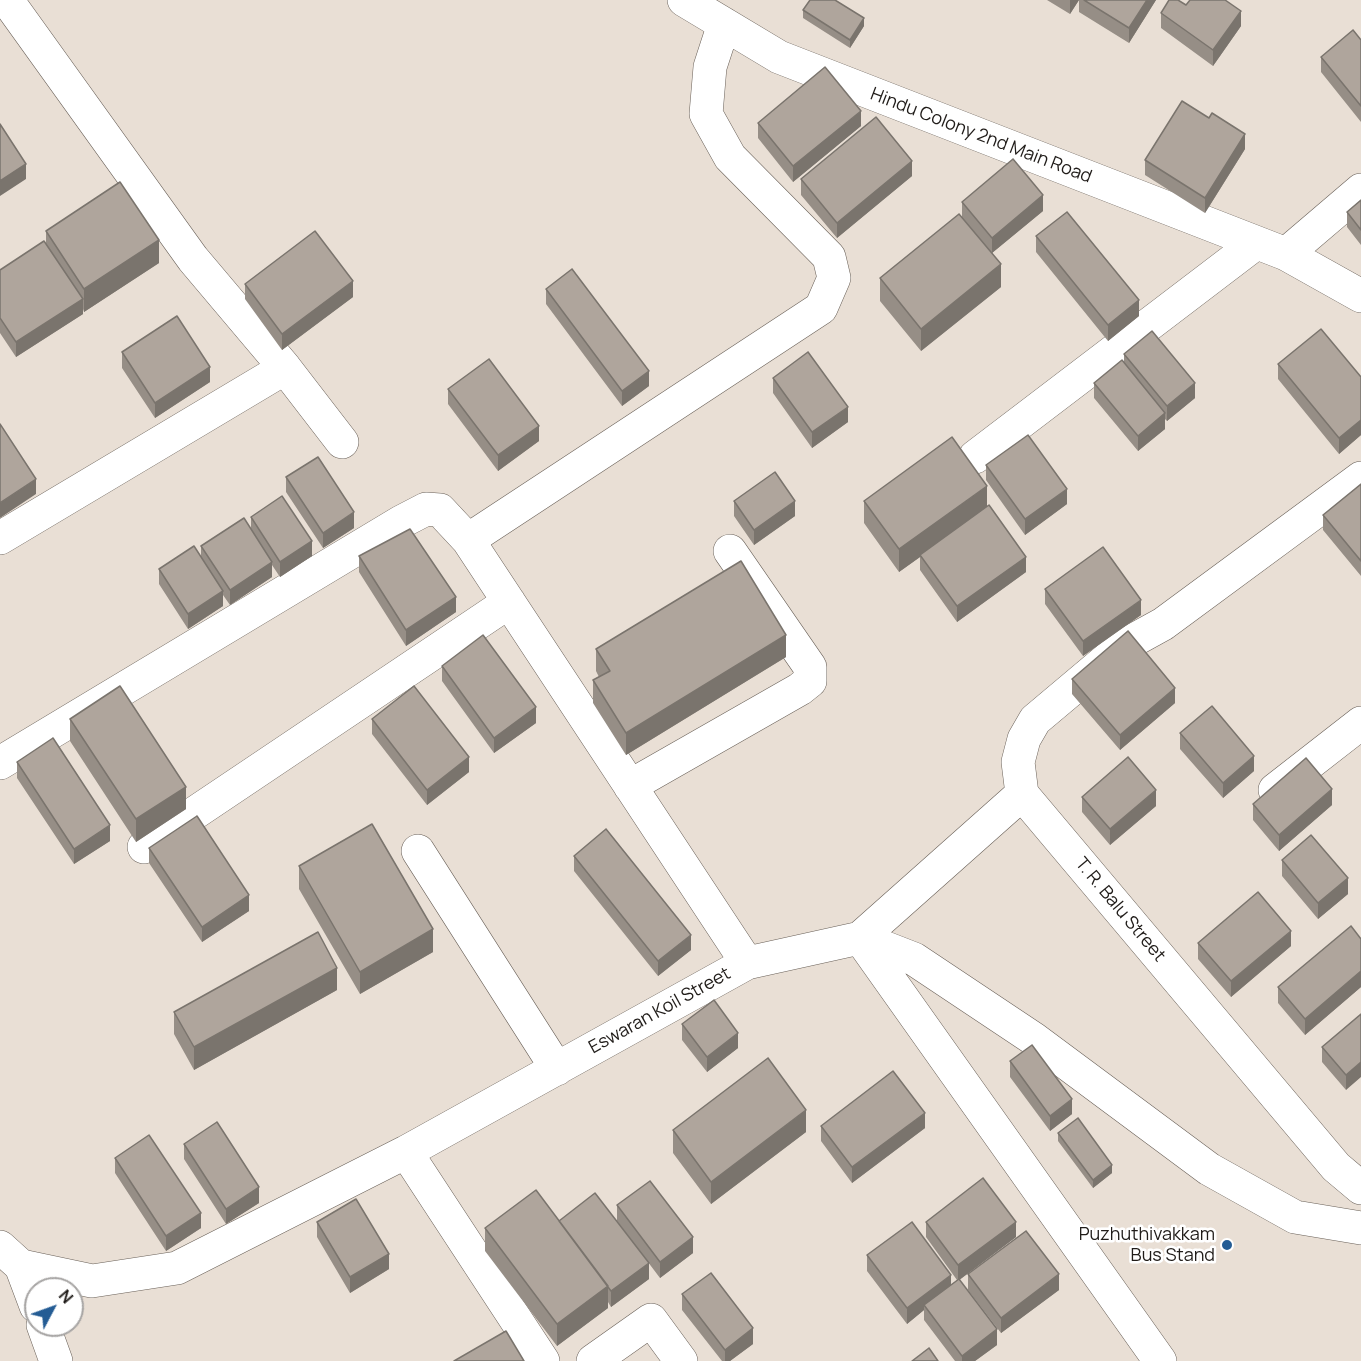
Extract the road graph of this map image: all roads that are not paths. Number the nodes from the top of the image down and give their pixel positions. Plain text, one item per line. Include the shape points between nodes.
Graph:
1 (8, 0) edge
2 (684, 0) edge
3 (724, 24) junction
4 (1361, 190) edge
5 (1271, 248) junction
6 (1361, 296) edge
7 (285, 368) junction
8 (342, 442) dead end
9 (975, 457) dead end
10 (1361, 478) edge
11 (0, 538) edge
12 (468, 540) junction
13 (730, 551) dead end
14 (510, 602) junction
15 (1361, 723) edge
16 (0, 763) edge
17 (630, 786) junction
18 (1022, 794) junction
19 (1257, 805) edge
20 (144, 847) dead end
21 (418, 851) dead end
22 (860, 938) junction
23 (747, 963) junction
24 (556, 1069) junction
25 (406, 1152) junction
26 (1361, 1188) edge
27 (1361, 1228) edge
28 (11, 1256) edge
29 (24, 1282) edge
30 (47, 1337) edge
31 (56, 1361) edge
32 (543, 1361) edge
33 (593, 1361) edge
34 (681, 1361) edge
35 (1160, 1361) edge

1 - 7 street via 193,259
2 - 3 street, Hindu Colony 2nd Main Road
3 - 5 street, Hindu Colony 2nd Main Road via 779,57
3 - 12 street via 710,67 706,114 730,157 829,257 834,279 821,308
4 - 5 street
5 - 6 street, Hindu Colony 2nd Main Road
5 - 9 street
7 - 8 street
7 - 11 street
10 - 18 street via 1163,624 1123,646 1035,720 1024,739 1018,762
12 - 14 street
12 - 16 street via 440,510 426,509
13 - 17 street via 810,667 810,681
14 - 17 street
14 - 20 street
15 - 19 street
17 - 23 street
18 - 22 street
18 - 26 street, T. R. Balu Street via 1336,1167
21 - 24 street
22 - 23 street, Eswaran Koil Street
22 - 27 street via 914,959 1034,1039 1209,1169 1295,1217
22 - 35 street
23 - 24 street, Eswaran Koil Street
24 - 25 street, Eswaran Koil Street
25 - 28 street, Eswaran Koil Street via 177,1268 92,1281
25 - 32 street
28 - 29 street
30 - 31 street
33 - 34 street via 651,1320

